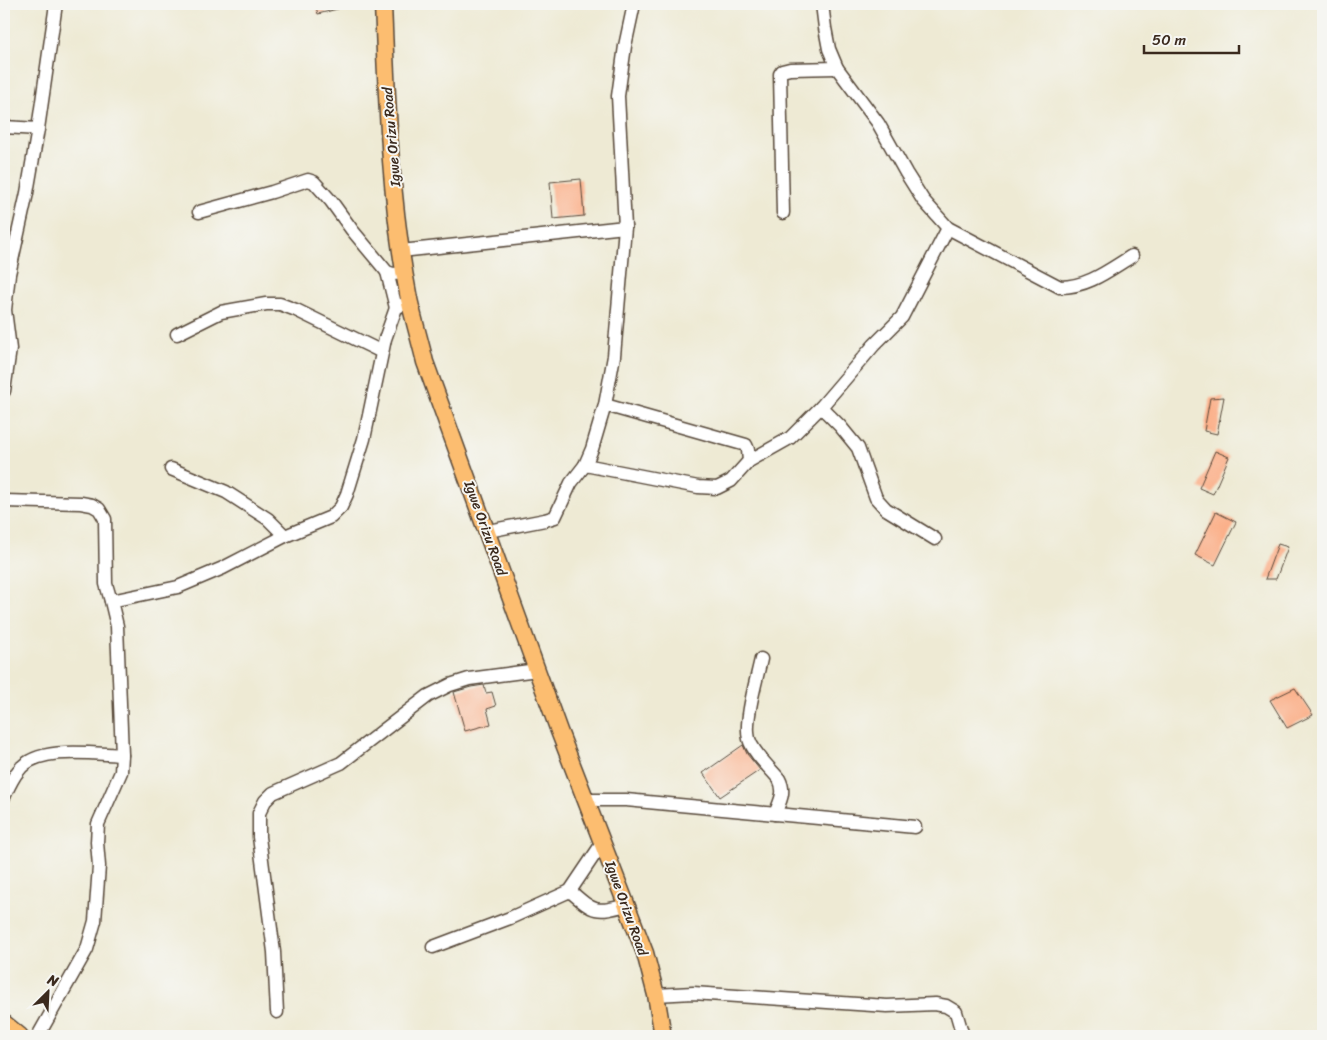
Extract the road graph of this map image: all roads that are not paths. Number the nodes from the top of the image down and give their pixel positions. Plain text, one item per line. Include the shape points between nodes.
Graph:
1 (56, 4) edge
2 (383, 4) edge
3 (634, 4) edge
4 (822, 4) edge
5 (837, 68) junction
6 (4, 127) edge
7 (38, 129) junction
8 (199, 212) dead end
9 (783, 212) dead end
10 (624, 227) junction
11 (948, 228) junction
12 (401, 251) junction
13 (1132, 256) dead end
14 (387, 272) junction
15 (405, 272) junction
16 (403, 304) junction
17 (177, 334) dead end
18 (382, 352) junction
19 (4, 391) edge
20 (605, 405) junction
21 (821, 407) junction
22 (749, 461) junction
23 (585, 465) junction
24 (171, 469) dead end
25 (4, 501) edge
26 (488, 532) junction
27 (285, 536) junction
28 (935, 539) dead end
29 (111, 601) junction
30 (761, 659) dead end
31 (537, 670) junction
32 (122, 755) junction
33 (4, 797) edge
34 (586, 800) junction
35 (775, 814) junction
36 (915, 827) dead end
37 (603, 842) junction
38 (570, 891) junction
39 (627, 905) junction
40 (433, 947) dead end
41 (656, 995) junction
42 (277, 1012) dead end
43 (4, 1024) edge
44 (20, 1036) edge
45 (38, 1036) edge
46 (663, 1036) edge
47 (963, 1036) edge

1 - 7 street
2 - 12 main road, Igwe Orizu Road via 387,105
3 - 10 street via 618,96
4 - 5 street via 828,42
5 - 9 street via 790,69 780,74
5 - 11 street via 878,124 923,200
6 - 7 street
7 - 19 street via 9,274 6,310 10,349
8 - 14 street via 308,180 331,200
10 - 12 street
10 - 20 street via 614,356
11 - 13 street via 1060,287 1084,284
11 - 21 street via 902,317 868,351
12 - 15 main road, Igwe Orizu Road
14 - 15 street
14 - 16 street
15 - 16 main road, Igwe Orizu Road
16 - 18 street
16 - 26 main road, Igwe Orizu Road
17 - 18 street via 221,312 280,304
18 - 27 street via 364,439 341,507 331,517
20 - 22 street via 746,445
20 - 23 street
21 - 22 street via 790,438
21 - 28 street via 858,448 876,498 886,510
22 - 23 street via 731,481 716,488 673,484
23 - 26 street via 571,483 555,516
24 - 27 street via 226,492 268,519
25 - 29 street via 81,503 92,504 99,509 105,519 106,584
26 - 31 main road, Igwe Orizu Road
27 - 29 street via 178,587
29 - 32 street via 116,626
30 - 35 street via 748,731 749,740 782,785 783,793
31 - 34 main road, Igwe Orizu Road
31 - 42 street via 469,679 450,685 428,696 341,763 273,793 265,801 259,813 259,837 274,952
32 - 33 street via 61,752 33,759 19,769
32 - 45 street via 121,772 98,824 96,913 87,949
34 - 35 street via 626,800
34 - 37 main road, Igwe Orizu Road
35 - 36 street
37 - 38 street
37 - 39 main road, Igwe Orizu Road
38 - 39 street via 586,905 602,912
38 - 40 street
39 - 41 main road, Igwe Orizu Road
41 - 46 main road, Igwe Orizu Road
41 - 47 street via 692,993 887,1006 935,1004 956,1012
43 - 44 main road

